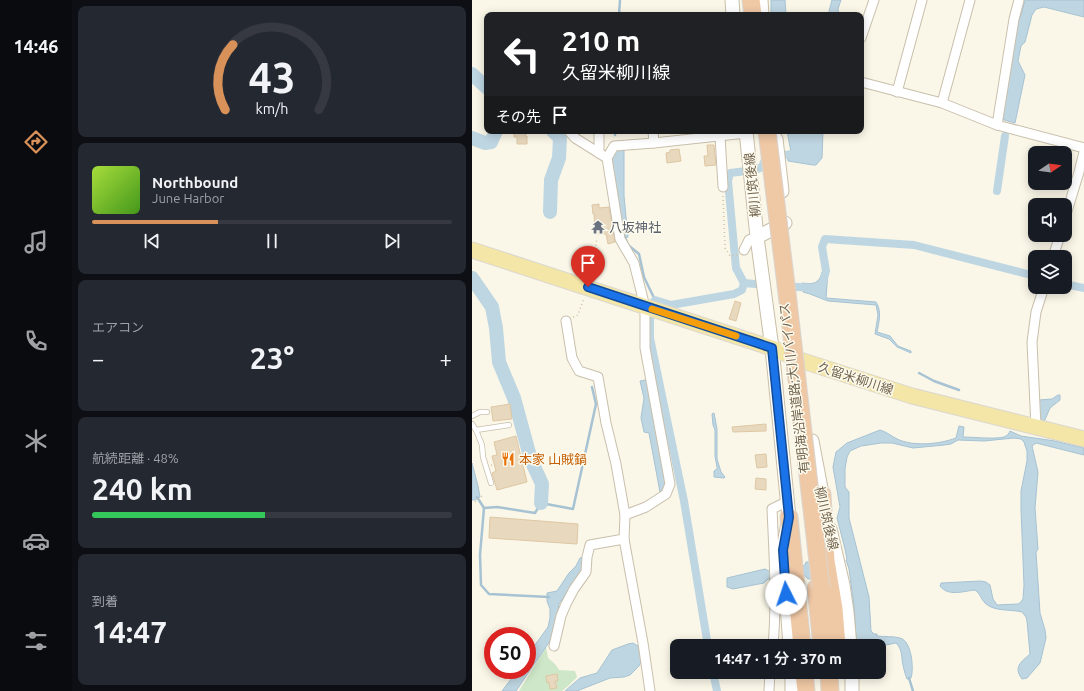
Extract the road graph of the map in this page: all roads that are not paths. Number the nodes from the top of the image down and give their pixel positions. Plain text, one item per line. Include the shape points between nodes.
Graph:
1 (732, 0) edge
2 (747, 0) edge
3 (752, 0) edge
4 (761, 0) edge
5 (874, 0) edge
6 (922, 0) edge
7 (970, 0) edge
8 (1019, 0) edge
9 (733, 12) edge
10 (749, 12) edge
11 (753, 12) edge
12 (762, 12) edge
13 (864, 29) edge
14 (864, 83) edge
15 (897, 92) junction
16 (942, 103) junction
17 (997, 125) junction
18 (572, 134) edge
19 (599, 134) edge
20 (653, 134) edge
21 (733, 134) edge
22 (746, 134) edge
23 (762, 134) edge
24 (768, 134) edge
25 (776, 134) edge
26 (720, 136) junction
27 (654, 143) junction
28 (1084, 148) edge
29 (1084, 152) edge
30 (599, 153) junction
31 (607, 158) junction
32 (723, 187) road end
33 (1071, 198) edge
34 (785, 223) junction
35 (757, 236) junction
36 (473, 250) edge
37 (744, 250) road end
38 (1042, 294) edge
39 (645, 307) junction
40 (566, 321) road end
41 (772, 348) junction
42 (803, 361) junction
43 (488, 412) dead end
44 (472, 416) edge
45 (472, 424) edge
46 (509, 425) dead end
47 (1036, 427) junction
48 (476, 430) junction
49 (1084, 439) edge
50 (491, 482) dead end
51 (822, 494) junction
52 (789, 509) junction
53 (625, 515) junction
54 (624, 539) junction
55 (819, 588) junction
56 (774, 639) edge
57 (789, 639) edge
58 (801, 639) edge
59 (822, 639) edge
60 (826, 639) edge
61 (836, 639) edge
62 (849, 639) edge
63 (554, 646) dead end
64 (770, 679) edge
65 (792, 679) edge
66 (805, 679) edge
67 (824, 679) edge
68 (829, 679) edge
69 (840, 679) edge
70 (852, 679) edge
71 (650, 691) edge
72 (769, 691) edge
73 (792, 691) edge
74 (806, 691) edge
75 (825, 691) edge
76 (830, 691) edge
77 (841, 691) edge
78 (852, 691) edge

1 - 9 main road
2 - 10 highway
3 - 11 highway
4 - 12 main road
5 - 13 street
6 - 15 street
7 - 16 street
8 - 17 street
14 - 15 street
15 - 16 street
16 - 17 street
17 - 28 street
18 - 30 street
19 - 30 street
20 - 27 street
21 - 26 street
22 - 35 main road, 柳川筑後線
23 - 55 highway, 有明海沿岸道路;大川バイパス
24 - 55 highway, 有明海沿岸道路;大川バイパス, bridge
25 - 34 main road, 柳川筑後線
26 - 27 street
26 - 32 street
27 - 31 street via 614,146
29 - 33 street
30 - 31 street
31 - 39 street via 620,239 634,263
34 - 35 main road, 柳川筑後線
34 - 42 main road, 柳川筑後線 via 796,330
35 - 37 street via 749,240
35 - 41 main road, 柳川筑後線
36 - 39 main road, 久留米柳川線
38 - 47 street via 1036,312 1032,342
39 - 41 main road, 久留米柳川線
39 - 53 street via 645,348 670,484 666,494 646,507
40 - 53 street via 572,358 579,371 598,377
41 - 42 main road, 久留米柳川線
41 - 52 main road, 柳川筑後線
42 - 47 main road, 久留米柳川線 via 912,396
42 - 51 main road, 柳川筑後線 via 812,446
43 - 44 lane
45 - 48 lane
46 - 48 lane
47 - 49 main road, 久留米柳川線
48 - 50 lane
51 - 61 highway via 826,561
51 - 62 main road, 柳川筑後線 via 843,585
52 - 56 street via 772,509
52 - 57 main road, 柳川筑後線 via 783,550
52 - 58 highway
53 - 54 street
54 - 63 street via 590,545 586,572 566,604
54 - 71 street
55 - 59 highway, 有明海沿岸道路;大川バイパス
55 - 60 highway, 有明海沿岸道路;大川バイパス
64 - 72 street
65 - 73 main road
66 - 74 highway
67 - 75 highway
68 - 76 highway
69 - 77 highway
70 - 78 main road

